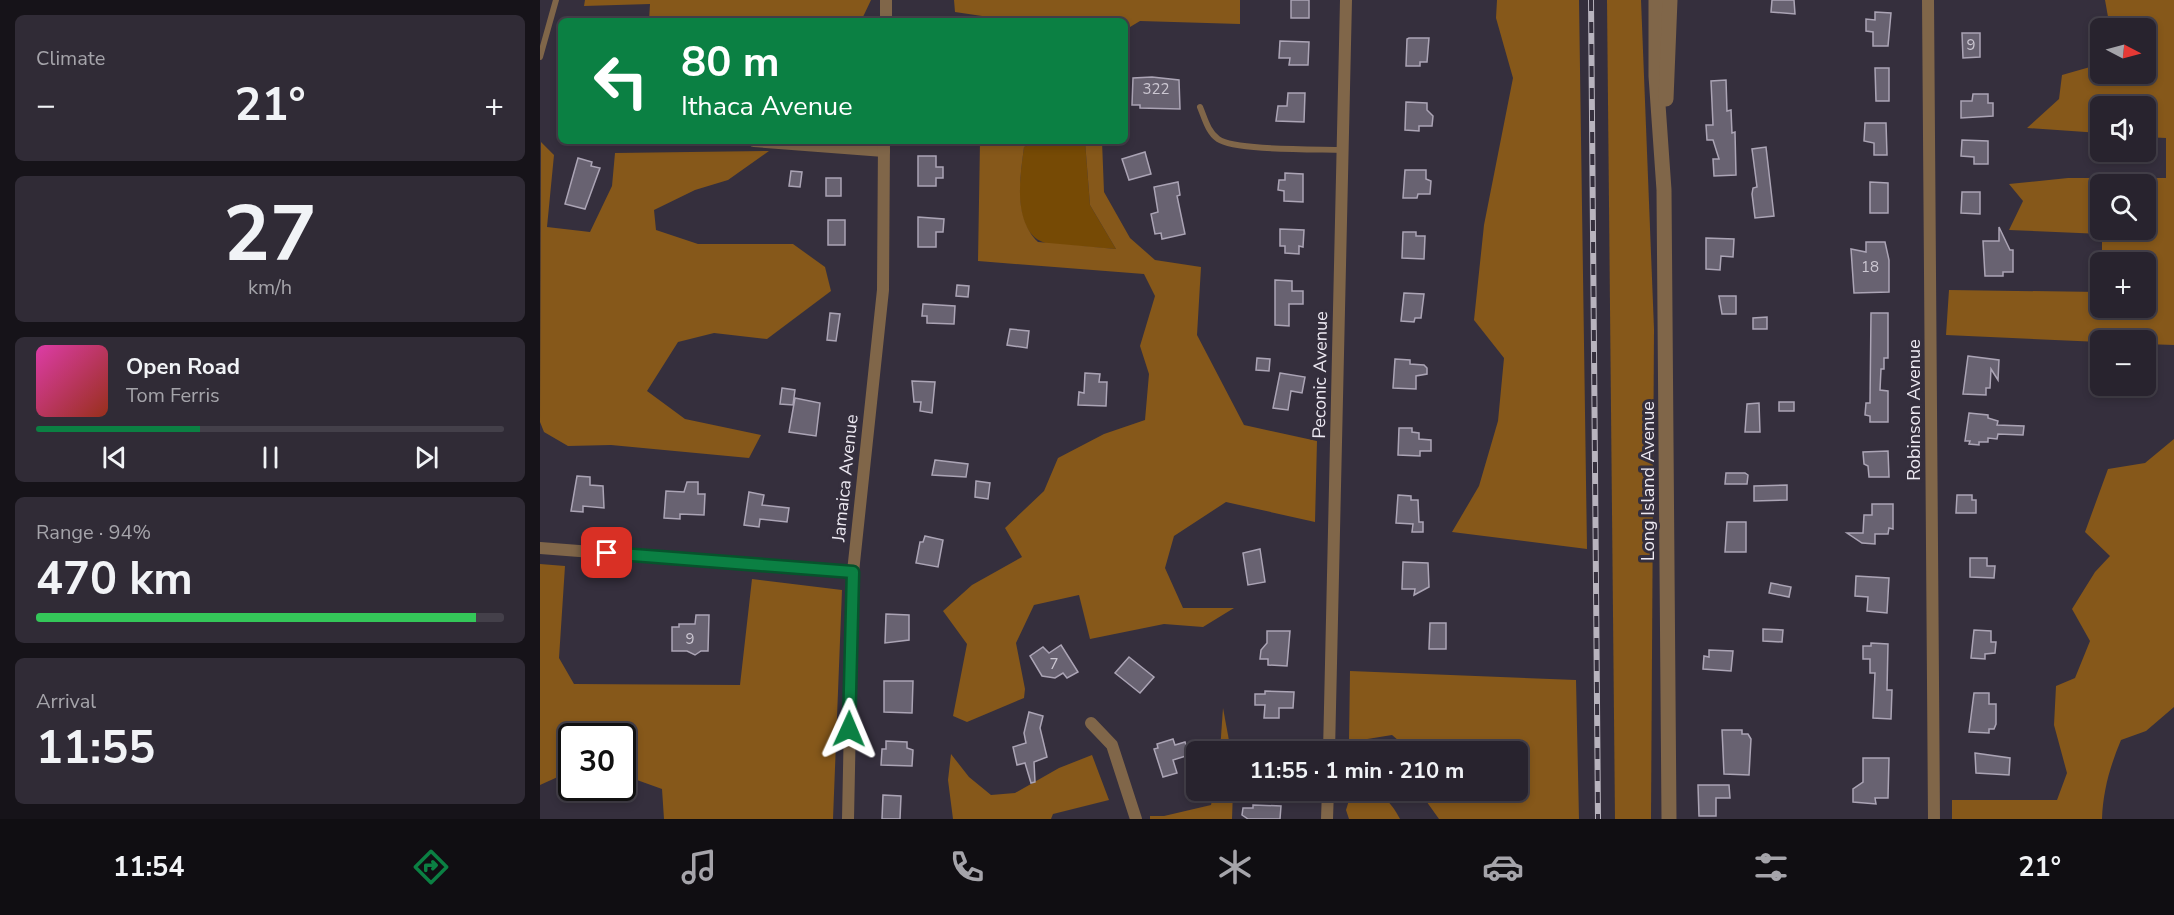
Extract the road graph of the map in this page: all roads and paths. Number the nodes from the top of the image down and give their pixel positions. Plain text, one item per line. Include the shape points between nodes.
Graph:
1 (556, 0) edge
2 (886, 0) edge
3 (1346, 0) edge
4 (1656, 0) edge
5 (1670, 0) edge
6 (1928, 0) edge
7 (886, 18) edge
8 (540, 57) edge
9 (1200, 107) dead end
10 (832, 144) edge
11 (1663, 144) junction
12 (884, 146) edge
13 (1343, 150) junction
14 (540, 548) edge
15 (853, 572) junction
16 (1091, 723) dead end
17 (1329, 741) edge
18 (1328, 801) edge
19 (848, 819) edge
20 (1136, 819) edge
21 (1327, 819) edge
22 (1669, 819) edge
23 (1934, 819) edge

1 - 8 lane
2 - 7 street
3 - 13 street, Peconic Avenue
4 - 11 street, Long Island Avenue via 1656,76
5 - 11 street, Long Island Avenue
6 - 23 street, Robinson Avenue
9 - 13 lane via 1210,131 1220,141 1238,146
10 - 12 street
11 - 22 street, Long Island Avenue
12 - 15 street, Jamaica Avenue via 883,291
13 - 17 street, Peconic Avenue
14 - 15 street
15 - 19 street, Jamaica Avenue
16 - 20 street via 1112,745
18 - 21 street

